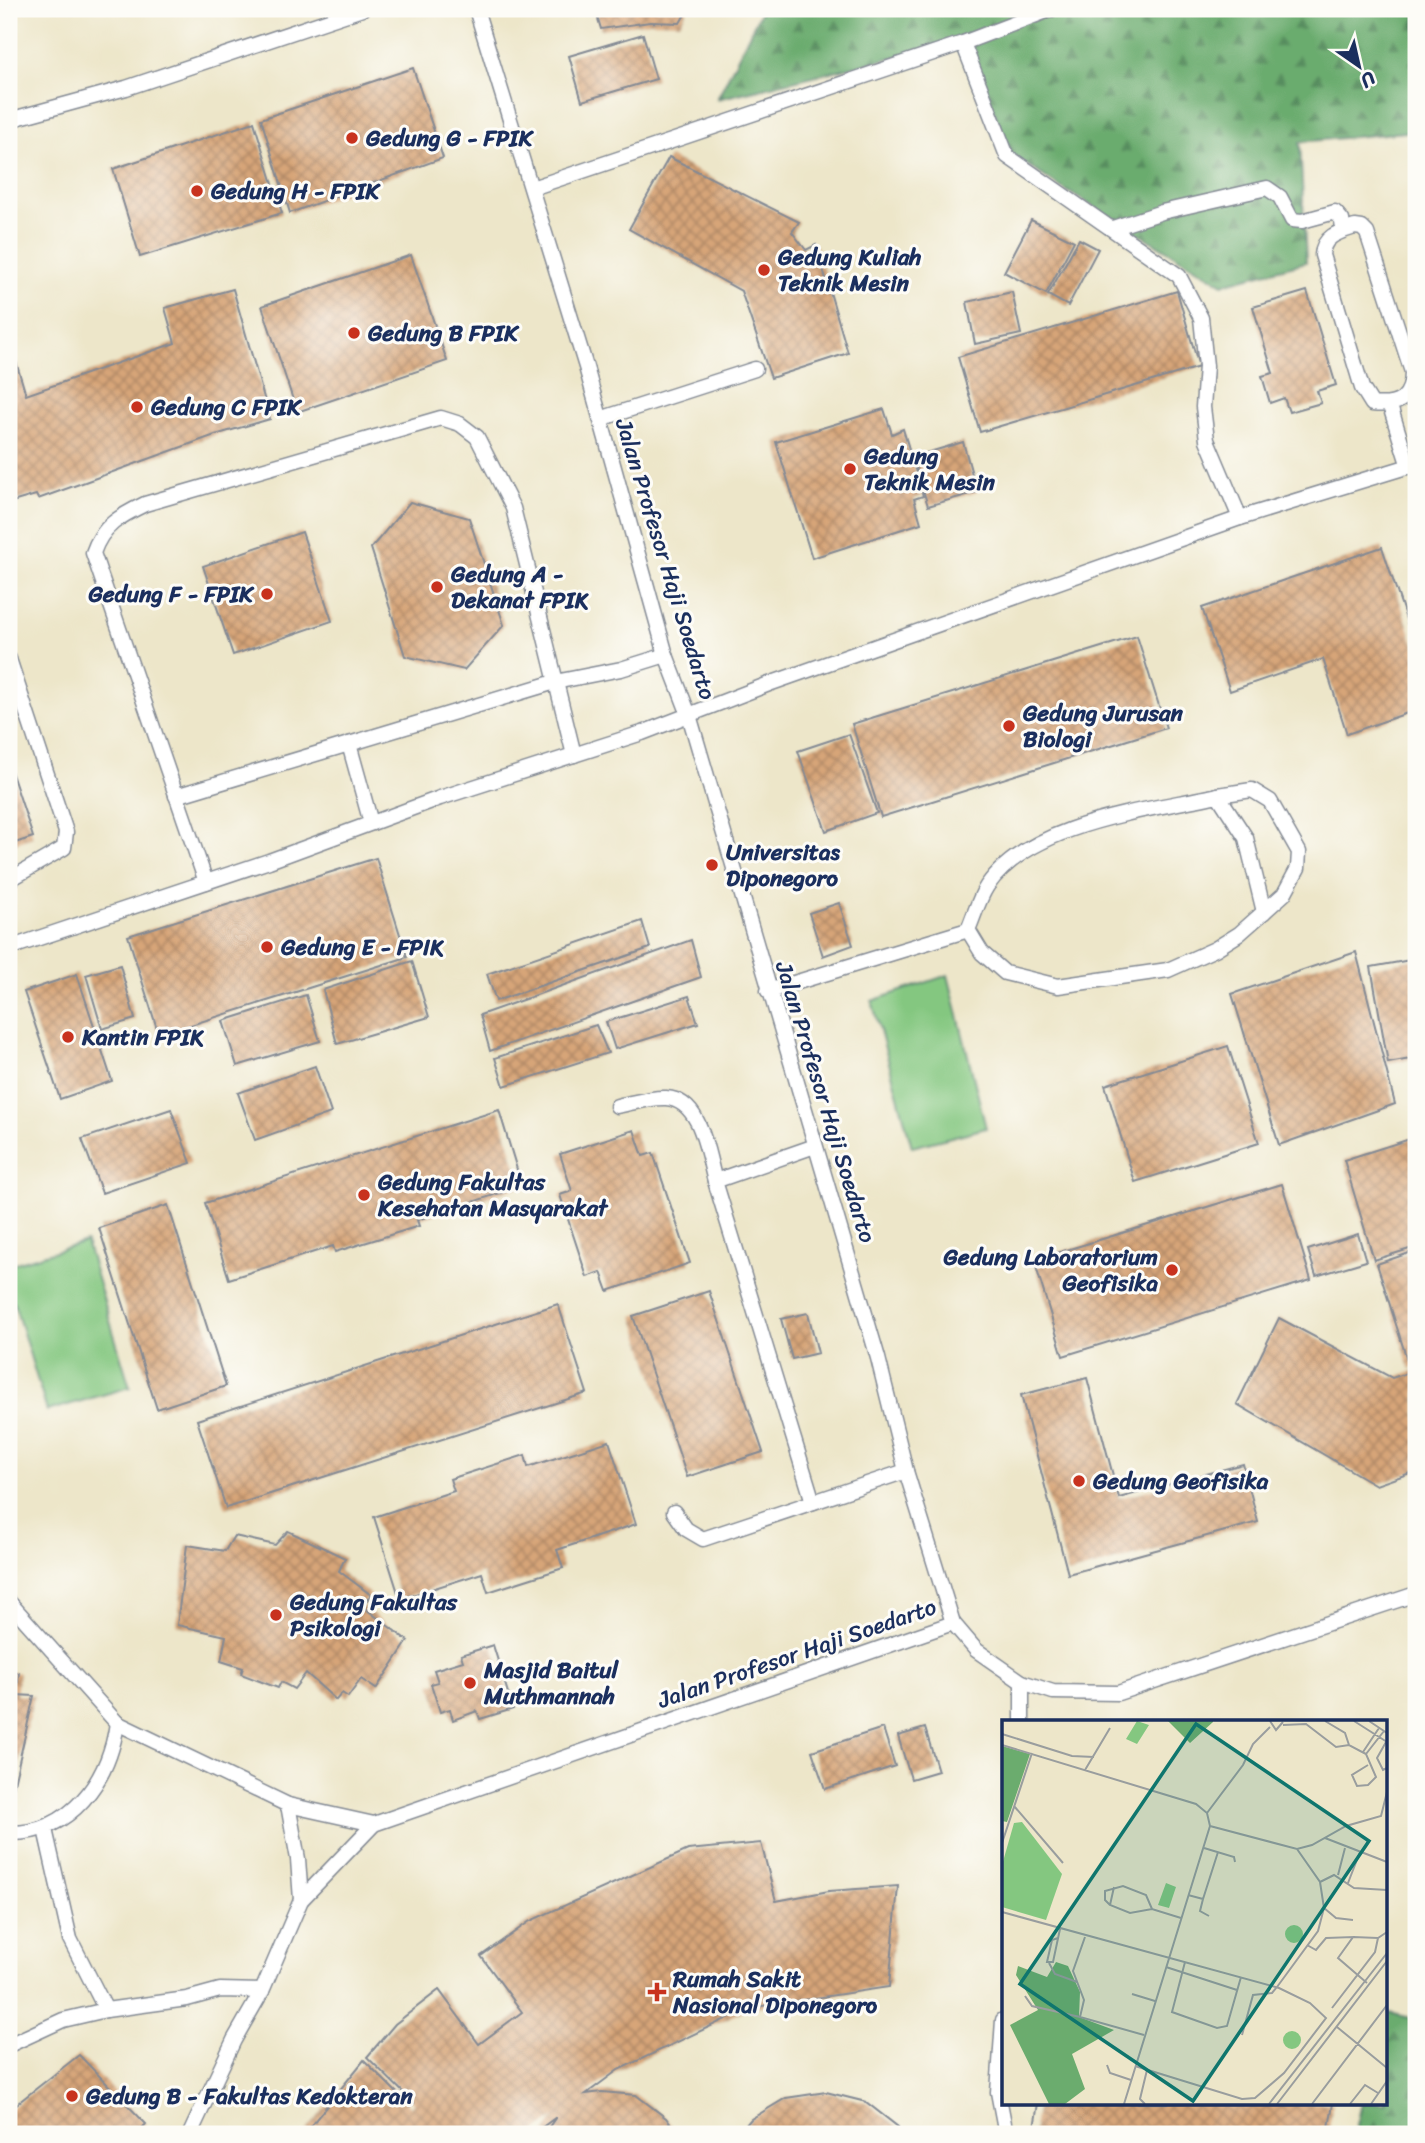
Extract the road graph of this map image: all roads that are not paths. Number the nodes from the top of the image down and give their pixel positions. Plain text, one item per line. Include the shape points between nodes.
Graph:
1 (362, 9) edge
2 (475, 9) edge
3 (1052, 9) edge
4 (963, 43) junction
5 (9, 120) edge
6 (532, 188) junction
7 (1114, 228) junction
8 (1343, 230) junction
9 (755, 369) dead end
10 (1391, 406) junction
11 (600, 419) junction
12 (1413, 465) edge
13 (1240, 518) junction
14 (666, 655) junction
15 (9, 659) edge
16 (555, 682) junction
17 (689, 715) junction
18 (349, 744) junction
19 (574, 755) junction
20 (1218, 794) junction
21 (176, 796) junction
22 (371, 823) junction
23 (9, 880) edge
24 (206, 882) junction
25 (1264, 912) junction
26 (968, 930) junction
27 (9, 948) edge
28 (768, 990) junction
29 (617, 1106) dead end
30 (815, 1146) junction
31 (715, 1181) junction
32 (906, 1471) junction
33 (813, 1502) junction
34 (674, 1512) dead end
35 (1416, 1594) edge
36 (9, 1602) edge
37 (953, 1623) junction
38 (1022, 1682) junction
39 (1022, 1720) edge
40 (117, 1723) junction
41 (288, 1805) junction
42 (374, 1824) junction
43 (45, 1829) junction
44 (9, 1833) edge
45 (301, 1900) junction
46 (262, 1991) junction
47 (106, 2010) junction
48 (1002, 2034) edge
49 (9, 2045) edge
50 (190, 2134) edge
51 (1006, 2134) edge

1 - 5 lane via 126,88
2 - 6 lane, Jalan Profesor Haji Soedarto
3 - 4 lane
4 - 6 lane
4 - 7 lane via 1007,156
6 - 11 lane, Jalan Profesor Haji Soedarto
7 - 8 lane via 1267,188 1280,197 1292,220 1302,222 1335,212
7 - 13 lane via 1179,276 1201,318 1207,440
8 - 10 lane via 1329,237 1322,255 1362,388 1372,404
8 - 10 lane via 1362,228 1367,233 1412,372 1407,398
9 - 11 lane
10 - 12 lane
11 - 14 lane, Jalan Profesor Haji Soedarto
12 - 13 lane
13 - 17 lane
14 - 16 lane
14 - 17 lane, Jalan Profesor Haji Soedarto
15 - 23 lane via 66,832 64,848
16 - 18 lane
16 - 19 lane
16 - 21 lane via 513,508 477,437 460,424 441,418 158,500 118,517 99,536 93,553
17 - 19 lane
17 - 28 lane, Jalan Profesor Haji Soedarto
18 - 21 lane
18 - 22 lane
19 - 22 lane
20 - 25 lane via 1247,838
20 - 25 lane via 1252,790 1270,801 1299,852 1298,868 1284,894
20 - 26 lane via 1075,826 1025,849 987,886
21 - 24 lane
22 - 24 lane
24 - 27 lane
25 - 26 lane via 1215,949 1168,971 1058,986 1005,973 982,953
26 - 28 lane
28 - 30 lane, Jalan Profesor Haji Soedarto
29 - 31 lane via 666,1098 686,1104 696,1119
30 - 31 lane
30 - 32 lane, Jalan Profesor Haji Soedarto via 878,1358
31 - 33 lane
32 - 33 lane
32 - 37 lane, Jalan Profesor Haji Soedarto
33 - 34 lane via 702,1539 685,1529
35 - 38 lane via 1118,1693 1054,1692
36 - 40 lane
37 - 38 lane via 976,1650
37 - 42 lane, Jalan Profesor Haji Soedarto
38 - 39 lane
40 - 41 lane
40 - 43 lane via 112,1754 90,1791 65,1818
41 - 42 lane
41 - 45 lane
42 - 45 lane
43 - 44 lane
43 - 47 lane via 69,1939
45 - 46 lane
46 - 47 lane via 220,1990
46 - 50 lane
47 - 49 lane via 63,2021
48 - 51 lane via 998,2092

